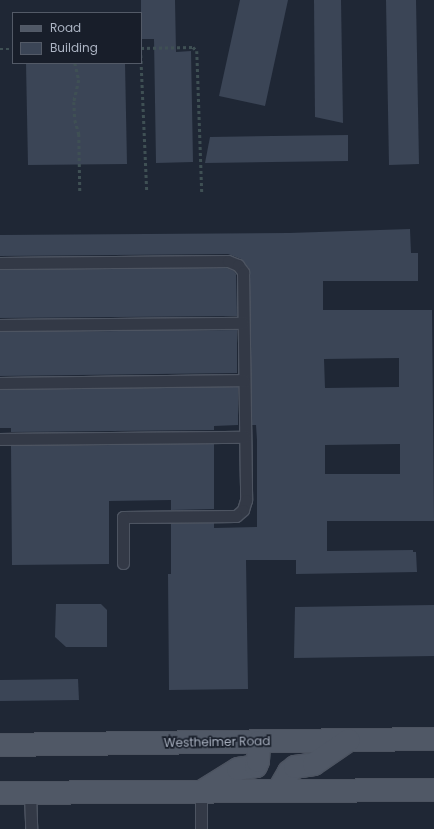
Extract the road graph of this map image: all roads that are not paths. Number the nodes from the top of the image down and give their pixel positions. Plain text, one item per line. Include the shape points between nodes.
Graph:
1 (0, 263) edge
2 (243, 323) junction
3 (0, 325) edge
4 (244, 380) junction
5 (0, 383) edge
6 (245, 437) junction
7 (0, 439) edge
8 (123, 562) dead end
9 (434, 739) edge
10 (349, 740) junction
11 (259, 742) junction
12 (0, 745) edge
13 (434, 790) edge
14 (278, 791) junction
15 (201, 792) junction
16 (0, 793) edge
17 (30, 793) junction
18 (31, 829) edge
19 (201, 829) edge

1 - 2 lane via 228,261 238,265 243,272
2 - 3 lane
2 - 4 lane
4 - 5 lane
4 - 6 lane
6 - 7 lane
6 - 8 lane via 246,500 243,510 236,516 123,517
9 - 10 main road, Westheimer Road
10 - 11 main road, Westheimer Road
10 - 14 main road via 314,764 295,767 289,772
11 - 12 main road, Westheimer Road
11 - 15 main road via 256,766 238,768
13 - 14 main road
14 - 15 main road
15 - 17 main road
15 - 19 lane
16 - 17 main road
17 - 18 lane

